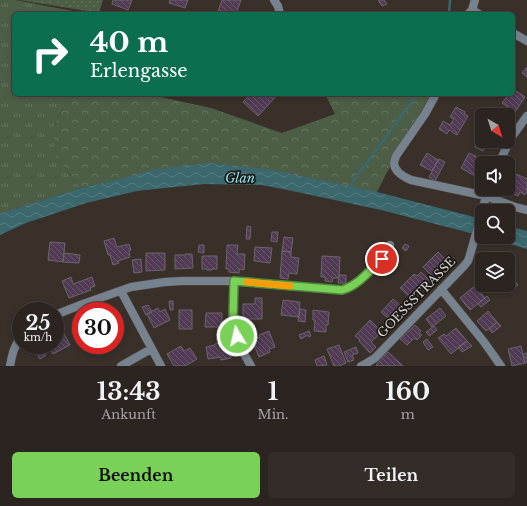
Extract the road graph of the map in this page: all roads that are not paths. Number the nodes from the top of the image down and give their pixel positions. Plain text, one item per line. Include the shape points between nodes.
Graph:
1 (274, 0) edge
2 (475, 0) edge
3 (280, 12) edge
4 (473, 12) edge
5 (515, 34) edge
6 (527, 41) edge
7 (435, 96) edge
8 (527, 116) edge
9 (502, 156) edge
10 (475, 191) edge
11 (494, 196) edge
12 (527, 210) edge
13 (475, 239) edge
14 (390, 245) dead end
15 (234, 281) junction
16 (440, 289) junction
17 (121, 291) junction
18 (64, 312) edge
19 (151, 349) junction
20 (13, 354) edge
21 (10, 366) edge
22 (121, 366) edge
23 (161, 366) edge
24 (250, 366) edge
25 (361, 366) edge
26 (501, 366) edge

1 - 3 street
2 - 4 street
5 - 6 street
7 - 10 street via 396,156 396,168 402,176 411,180
8 - 9 street via 511,138
11 - 12 street
13 - 16 street, GOESSSTRASSE via 468,261
14 - 15 street via 382,259 365,276 342,290
15 - 17 street via 182,280 141,285
15 - 24 street via 234,328
16 - 25 street, GOESSSTRASSE via 375,358
16 - 26 street
17 - 18 street
17 - 19 street
19 - 22 street
19 - 23 street
20 - 21 street

